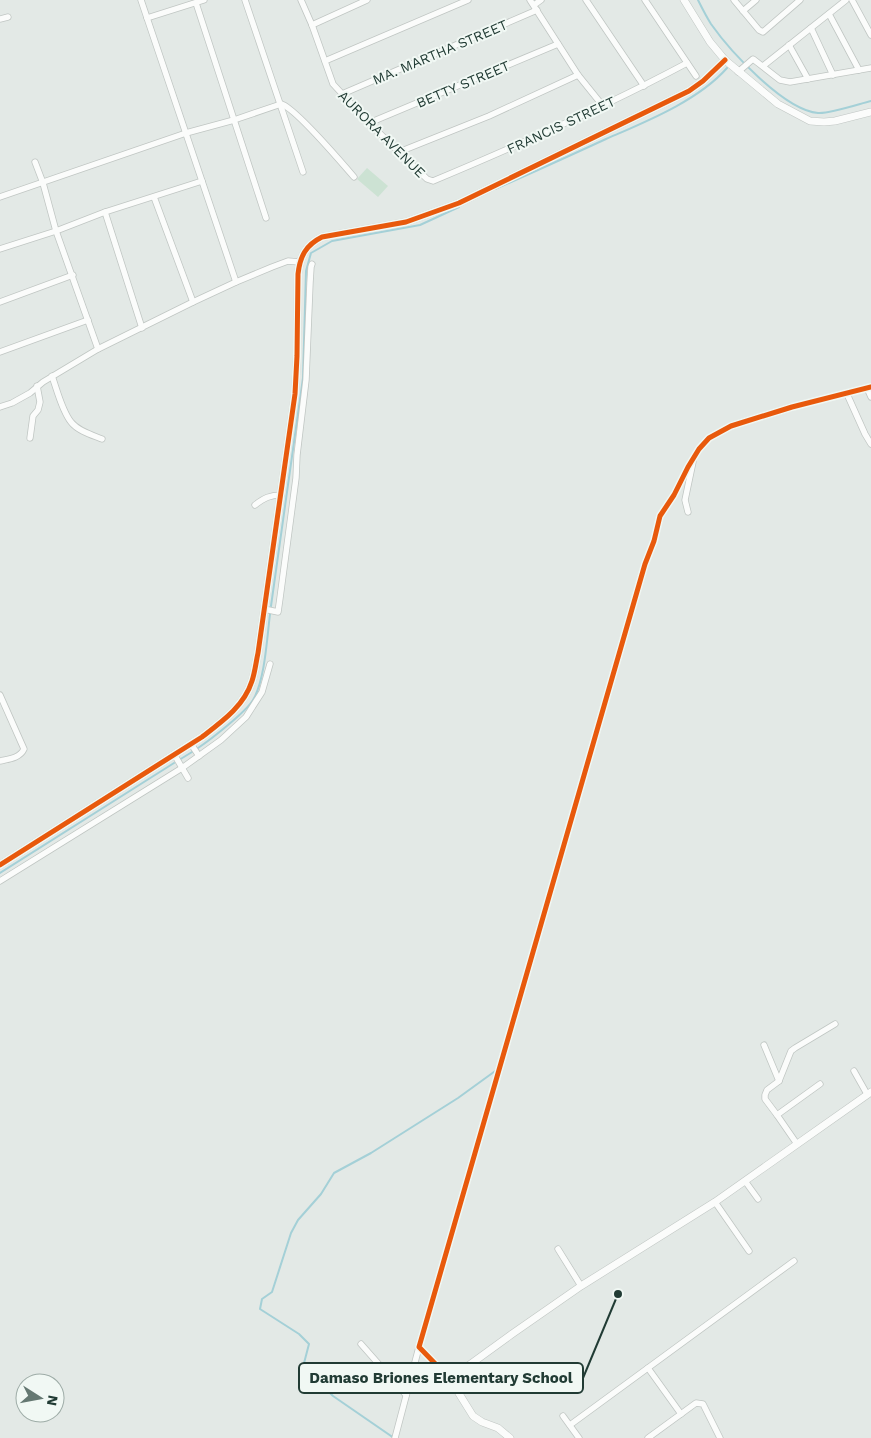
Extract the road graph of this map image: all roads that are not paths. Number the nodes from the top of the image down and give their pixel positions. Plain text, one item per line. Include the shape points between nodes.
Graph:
1 (141, 0) edge
2 (204, 0) edge
3 (245, 0) edge
4 (301, 0) edge
5 (367, 0) edge
6 (468, 0) edge
7 (541, 0) edge
8 (586, 0) edge
9 (645, 0) edge
10 (684, 0) edge
11 (734, 0) edge
12 (756, 0) edge
13 (800, 0) edge
14 (846, 0) edge
15 (852, 0) edge
16 (196, 3) junction
17 (534, 5) edge
18 (742, 11) junction
19 (829, 14) junction
20 (8, 17) dead end
21 (147, 18) junction
22 (0, 19) edge
23 (312, 25) junction
24 (811, 28) junction
25 (871, 35) edge
26 (558, 44) junction
27 (789, 45) junction
28 (725, 60) junction
29 (325, 61) junction
30 (687, 63) junction
31 (763, 66) junction
32 (871, 68) edge
33 (740, 70) junction
34 (859, 70) junction
35 (578, 75) junction
36 (832, 75) junction
37 (696, 76) dead end
38 (808, 79) junction
39 (644, 86) junction
40 (342, 94) junction
41 (281, 104) junction
42 (603, 106) junction
43 (871, 112) edge
44 (234, 120) junction
45 (369, 123) junction
46 (186, 133) junction
47 (399, 152) junction
48 (35, 162) dead end
49 (303, 172) dead end
50 (354, 177) dead end
51 (202, 180) junction
52 (433, 181) joint
53 (43, 183) junction
54 (154, 197) junction
55 (0, 198) edge
56 (105, 212) junction
57 (266, 218) dead end
58 (56, 231) junction
59 (0, 249) edge
60 (299, 262) junction
61 (312, 264) dead end
62 (73, 275) junction
63 (236, 282) junction
64 (0, 302) edge
65 (193, 302) junction
66 (88, 320) junction
67 (142, 328) junction
68 (98, 349) junction
69 (0, 352) edge
70 (52, 376) junction
71 (37, 386) junction
72 (869, 388) edge
73 (847, 394) junction
74 (871, 397) edge
75 (0, 407) edge
76 (30, 438) dead end
77 (102, 439) dead end
78 (871, 444) edge
79 (694, 458) junction
80 (280, 495) junction
81 (256, 505) dead end
82 (688, 512) dead end
83 (264, 609) junction
84 (270, 664) dead end
85 (0, 695) edge
86 (191, 744) junction
87 (174, 754) junction
88 (199, 756) junction
89 (0, 761) edge
90 (182, 768) junction
91 (188, 778) dead end
92 (0, 865) edge
93 (0, 881) edge
94 (834, 1024) dead end
95 (764, 1045) dead end
96 (854, 1071) dead end
97 (779, 1081) junction
98 (820, 1084) dead end
99 (869, 1093) edge
100 (777, 1115) junction
101 (797, 1144) junction
102 (745, 1181) junction
103 (758, 1199) dead end
104 (715, 1202) junction
105 (558, 1249) dead end
106 (749, 1251) dead end
107 (794, 1261) dead end
108 (581, 1286) junction
109 (362, 1344) dead end
110 (419, 1347) junction
111 (648, 1368) junction
112 (450, 1379) junction
113 (406, 1395) junction
114 (681, 1414) junction
115 (563, 1416) dead end
116 (570, 1425) junction
117 (395, 1437) edge
118 (510, 1438) edge
119 (579, 1438) edge
120 (648, 1438) edge
121 (720, 1438) edge

1 - 21 street
2 - 16 street
3 - 41 street
4 - 23 street, AURORA AVENUE
5 - 23 street
6 - 29 street
7 - 17 street, MA. MARTHA STREET
8 - 39 street
9 - 30 street
10 - 28 street
11 - 18 street
12 - 18 street
13 - 18 street via 762,32
14 - 19 street
15 - 25 street
16 - 21 street
16 - 44 street
17 - 26 street
17 - 40 street, MA. MARTHA STREET
19 - 24 street
19 - 34 street
20 - 22 street
21 - 46 street
23 - 29 street, AURORA AVENUE
24 - 27 street
24 - 36 street
26 - 35 street
26 - 45 street, BETTY STREET
27 - 31 street
27 - 38 street
28 - 33 street
28 - 60 street via 689,91 459,203 406,222 322,237 306,250
29 - 40 street, AURORA AVENUE via 333,84
30 - 37 street
30 - 39 street, FRANCIS STREET
31 - 33 street via 753,59
31 - 38 street via 780,80
32 - 34 street
33 - 43 street via 778,104 810,121 824,122
34 - 36 street
35 - 42 street
35 - 47 street
36 - 38 street
39 - 42 street, FRANCIS STREET
40 - 45 street, AURORA AVENUE
41 - 44 street
41 - 49 street
41 - 50 street via 306,125
42 - 52 street, FRANCIS STREET
44 - 46 street
44 - 57 street
45 - 47 street, AURORA AVENUE
46 - 51 street
46 - 53 street
47 - 52 street, AURORA AVENUE via 426,179
48 - 53 street
51 - 54 street
51 - 63 street
53 - 55 street
53 - 58 street
54 - 56 street
54 - 65 street
56 - 58 street
56 - 67 street
58 - 59 street
58 - 62 street
60 - 63 street via 288,261
60 - 80 street via 295,394
61 - 83 street via 305,392 280,598 278,612
62 - 64 street
62 - 66 street
63 - 65 street
65 - 67 street
66 - 68 street
66 - 69 street
67 - 68 street
68 - 70 street
70 - 71 street
70 - 77 street via 71,422
71 - 75 street via 30,393
71 - 76 street via 40,402 33,416
72 - 73 street
72 - 74 street
73 - 78 street
73 - 79 street via 731,426 708,438
79 - 82 street via 685,500
79 - 110 street via 660,516 645,564
80 - 81 street via 264,498
80 - 83 street
83 - 86 street via 255,669 246,695 222,722
84 - 88 street via 262,692 246,717
85 - 89 street via 24,750 22,754
86 - 87 street
86 - 88 street
87 - 90 street
87 - 92 street
88 - 90 street
90 - 91 street
90 - 93 street
94 - 97 street via 795,1048 788,1056
95 - 97 street
96 - 99 street
97 - 100 street via 765,1095 765,1100
98 - 100 street
99 - 101 street
100 - 101 street
101 - 102 street
102 - 103 street
102 - 104 street
104 - 106 street
104 - 108 street
105 - 108 street
107 - 111 street
108 - 112 street
109 - 113 street
110 - 112 street
110 - 113 street
111 - 114 street
111 - 116 street
112 - 118 street via 474,1416
113 - 117 street
114 - 120 street
114 - 121 street via 696,1403 703,1404
115 - 116 street
116 - 119 street

